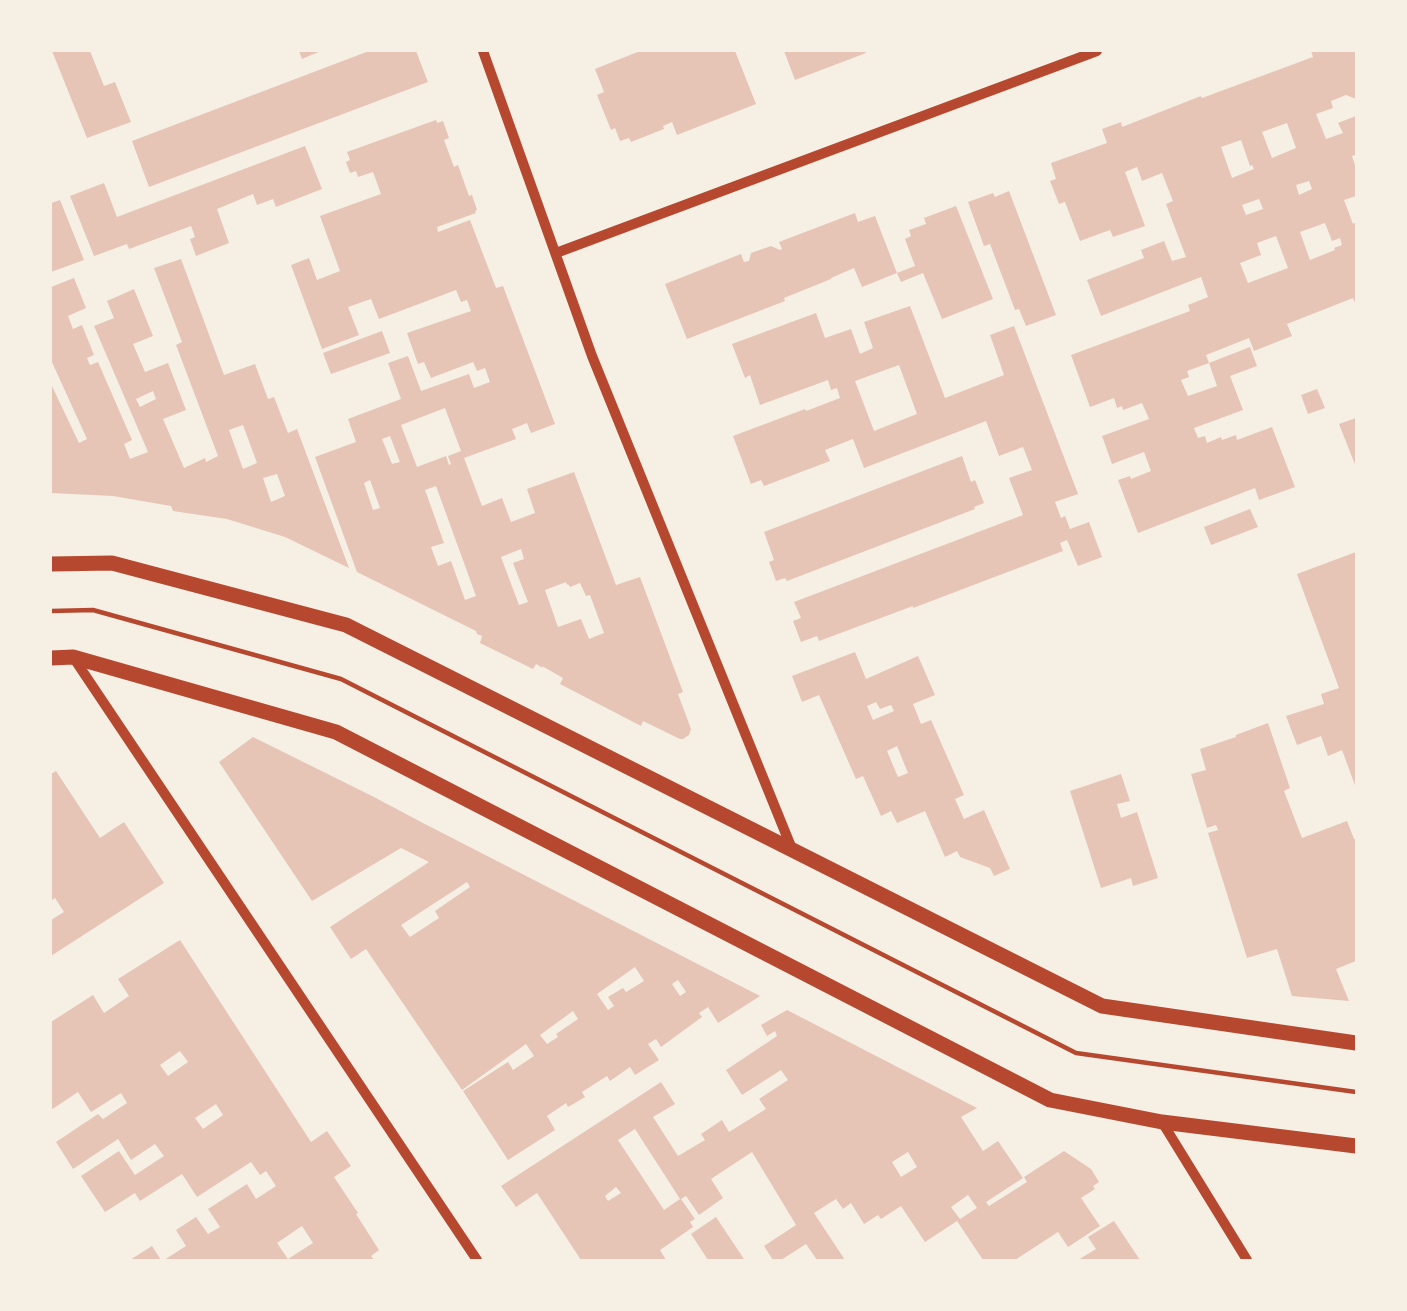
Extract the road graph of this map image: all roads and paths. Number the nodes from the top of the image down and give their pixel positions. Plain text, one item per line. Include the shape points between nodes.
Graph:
1 (483, 51) edge
2 (1097, 51) edge
3 (556, 253) junction
4 (51, 564) edge
5 (51, 611) edge
6 (73, 657) junction
7 (51, 658) edge
8 (792, 849) junction
9 (1356, 1043) edge
10 (1356, 1092) edge
11 (1162, 1122) junction
12 (1356, 1146) edge
13 (477, 1260) edge
14 (1247, 1260) edge

1 - 3 street
2 - 3 street
3 - 8 street via 592,356
4 - 8 main road via 112,563 346,625
5 - 10 lane via 93,610 340,679 1076,1053
6 - 7 main road
6 - 11 main road via 336,732 1050,1100
6 - 13 street
8 - 9 main road via 1102,1006
11 - 12 main road
11 - 14 street

